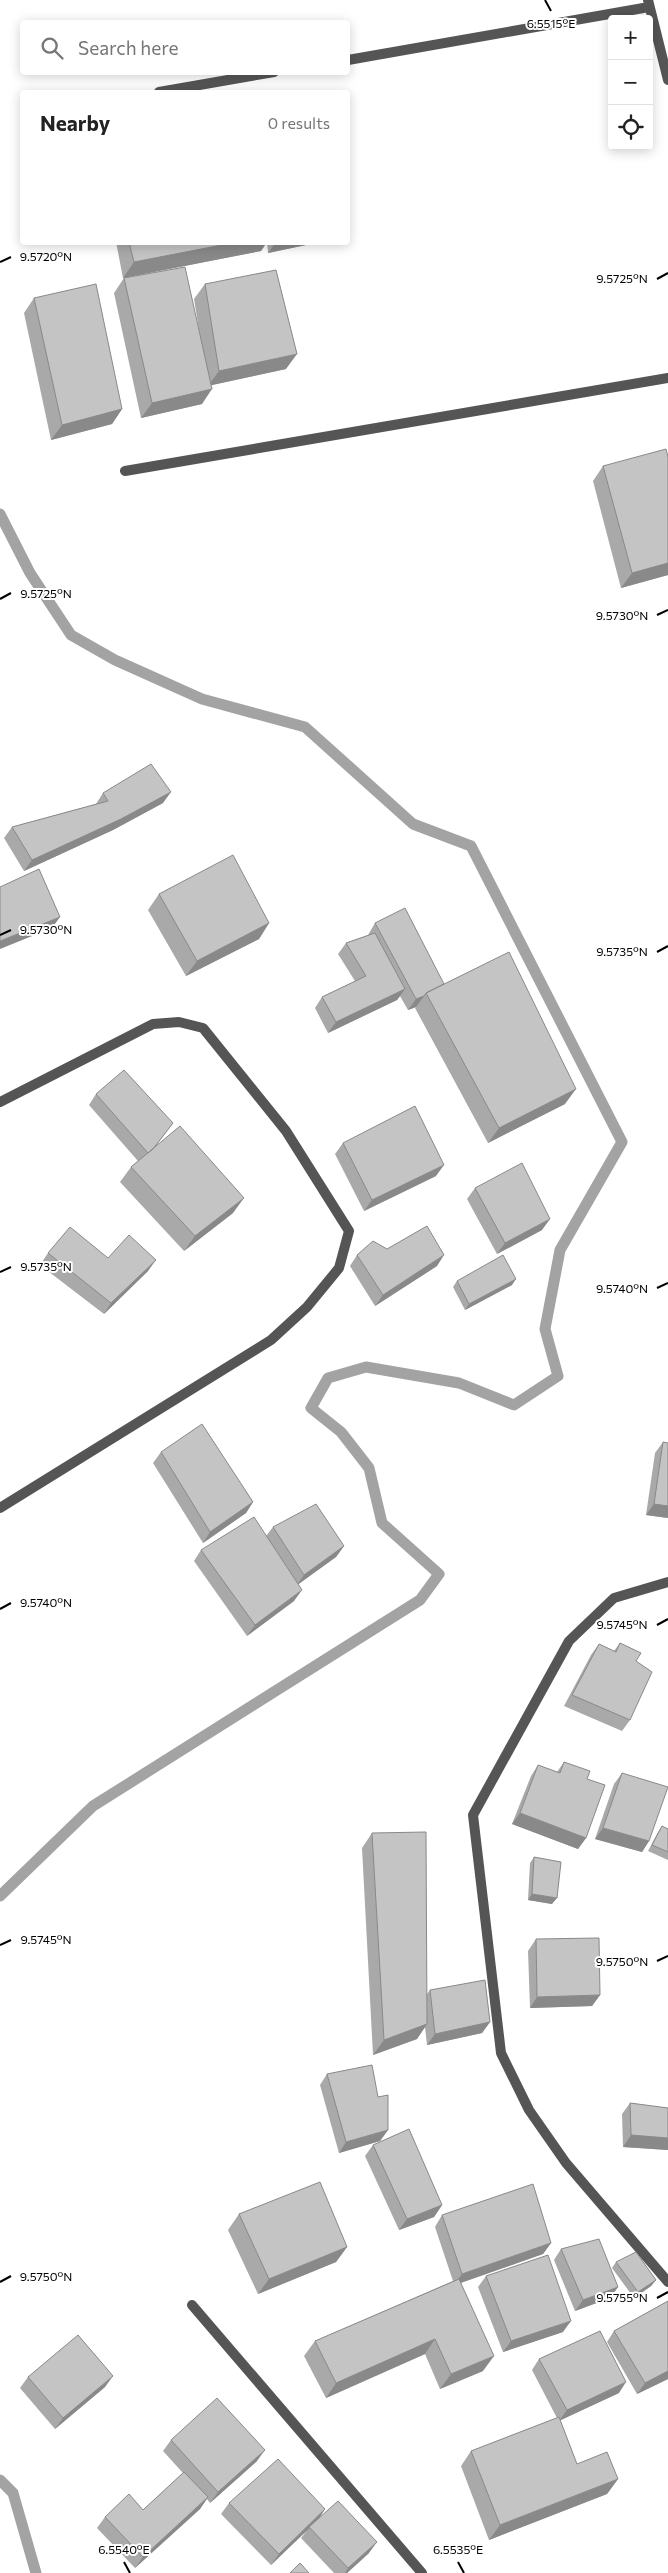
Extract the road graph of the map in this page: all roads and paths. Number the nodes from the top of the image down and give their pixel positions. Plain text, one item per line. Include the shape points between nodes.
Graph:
1 (649, 3) edge
2 (350, 60) edge
3 (257, 75) edge
4 (668, 80) edge
5 (170, 90) edge
6 (668, 378) edge
7 (125, 471) dead end
8 (0, 1102) edge
9 (0, 1508) edge
10 (668, 1582) edge
11 (668, 2282) edge
12 (192, 2305) dead end
13 (422, 2573) edge

1 - 2 street
1 - 4 street
3 - 5 street
6 - 7 street
8 - 9 street via 153,1024 179,1022 203,1028 286,1131 349,1231 339,1268 307,1307 271,1340
10 - 11 street via 614,1598 569,1641 473,1815 501,2053 530,2110 566,2163
12 - 13 street

